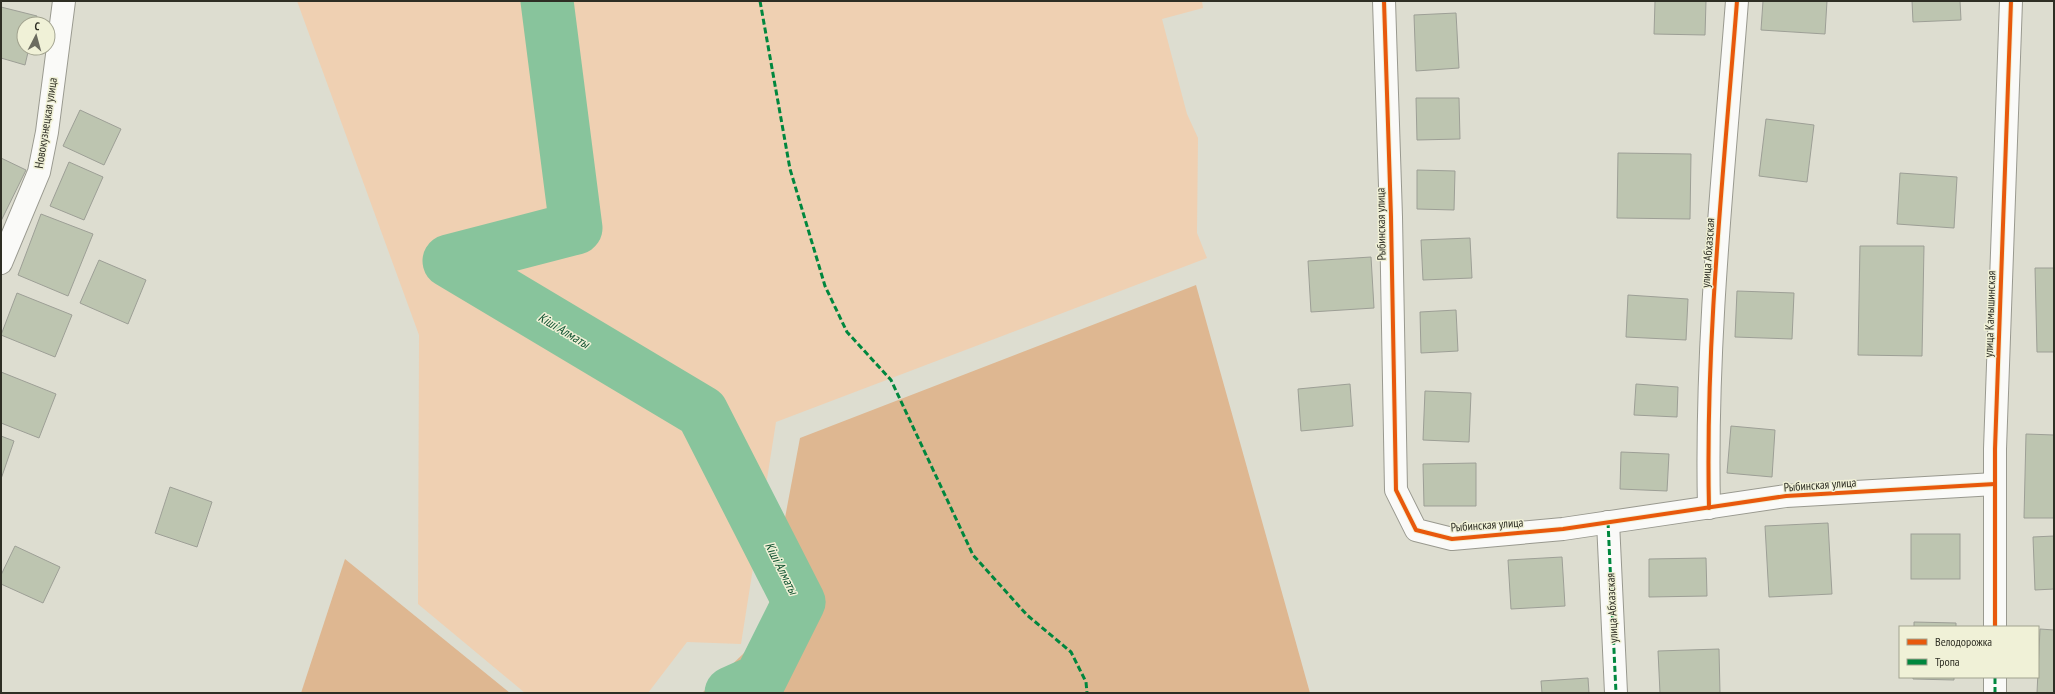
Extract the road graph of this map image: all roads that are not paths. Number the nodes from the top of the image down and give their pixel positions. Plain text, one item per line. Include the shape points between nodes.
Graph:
1 (64, 1) edge
2 (1384, 1) edge
3 (1737, 1) edge
4 (2011, 1) edge
5 (1, 263) edge
6 (1995, 484) junction
7 (1709, 508) junction
8 (1608, 522) junction
9 (1995, 626) edge
10 (1995, 678) edge
11 (1616, 693) edge
12 (1995, 693) edge

1 - 5 street, Новокузнецкая улица via 47,132 39,172
2 - 8 street, Рыбинская улица via 1396,490 1416,530 1452,540
3 - 7 street, улица Абхазская via 1708,425
4 - 6 street, улица Камышинская
6 - 7 street, Рыбинская улица via 1786,496
6 - 9 street, улица Камышинская
7 - 8 street, Рыбинская улица
8 - 11 street, улица Абхазская
10 - 12 street

